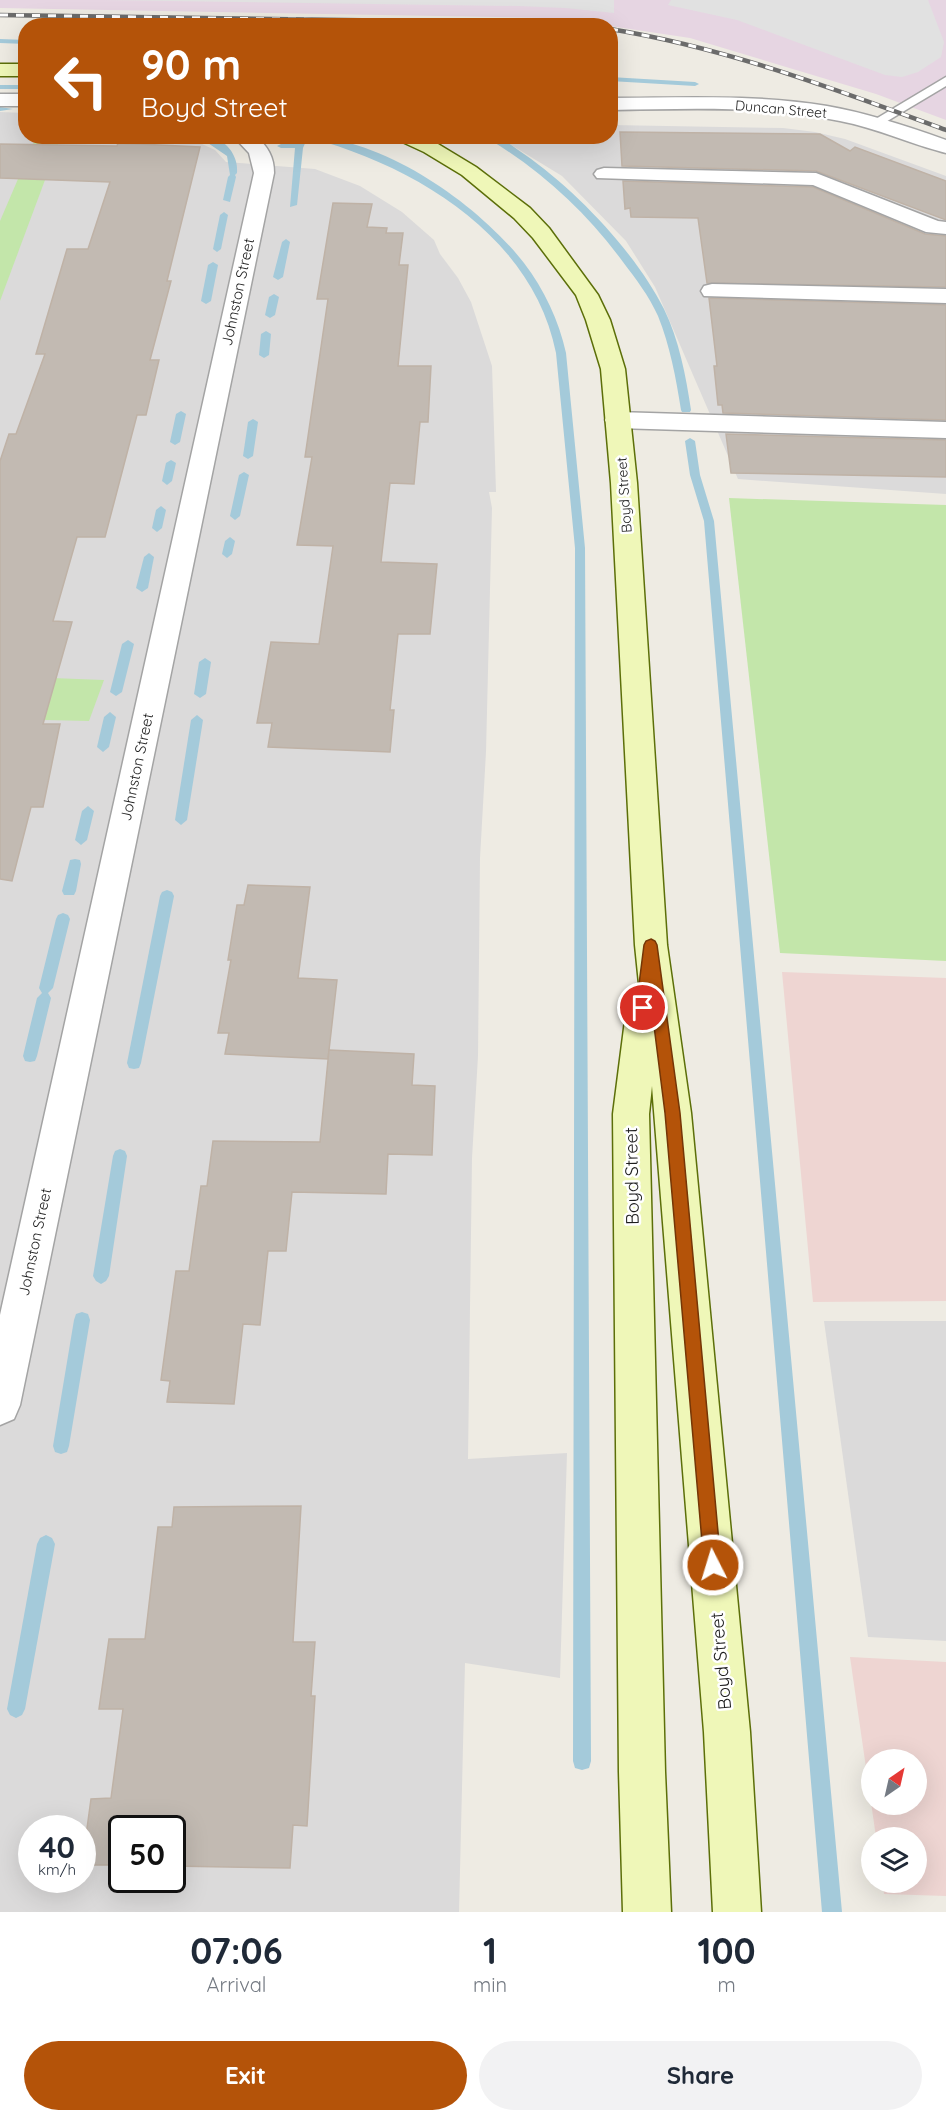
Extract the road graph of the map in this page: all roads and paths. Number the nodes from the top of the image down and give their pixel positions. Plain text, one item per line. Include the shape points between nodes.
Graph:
1 (0, 70) edge
2 (18, 70) edge
3 (946, 81) edge
4 (0, 100) edge
5 (18, 100) edge
6 (618, 104) edge
7 (875, 123) junction
8 (253, 144) edge
9 (421, 144) edge
10 (946, 147) edge
11 (604, 174) dead end
12 (946, 228) edge
13 (712, 291) dead end
14 (946, 296) edge
15 (618, 420) junction
16 (946, 429) edge
17 (651, 945) junction
18 (0, 1406) edge
19 (647, 1912) edge
20 (737, 1912) edge

1 - 2 main road
3 - 7 lane
4 - 5 street
6 - 7 street, Duncan Street via 768,105
7 - 10 street, Duncan Street
8 - 18 street, Johnston Street via 264,159 264,173
9 - 15 main road, Boyd Street via 449,158 496,192 541,233 573,273 587,296 613,369
11 - 12 street via 816,178 934,227
13 - 14 street
15 - 16 street
15 - 17 main road, Boyd Street
17 - 19 main road, Boyd Street via 632,1114
17 - 20 main road, Boyd Street via 674,1125 728,1732

